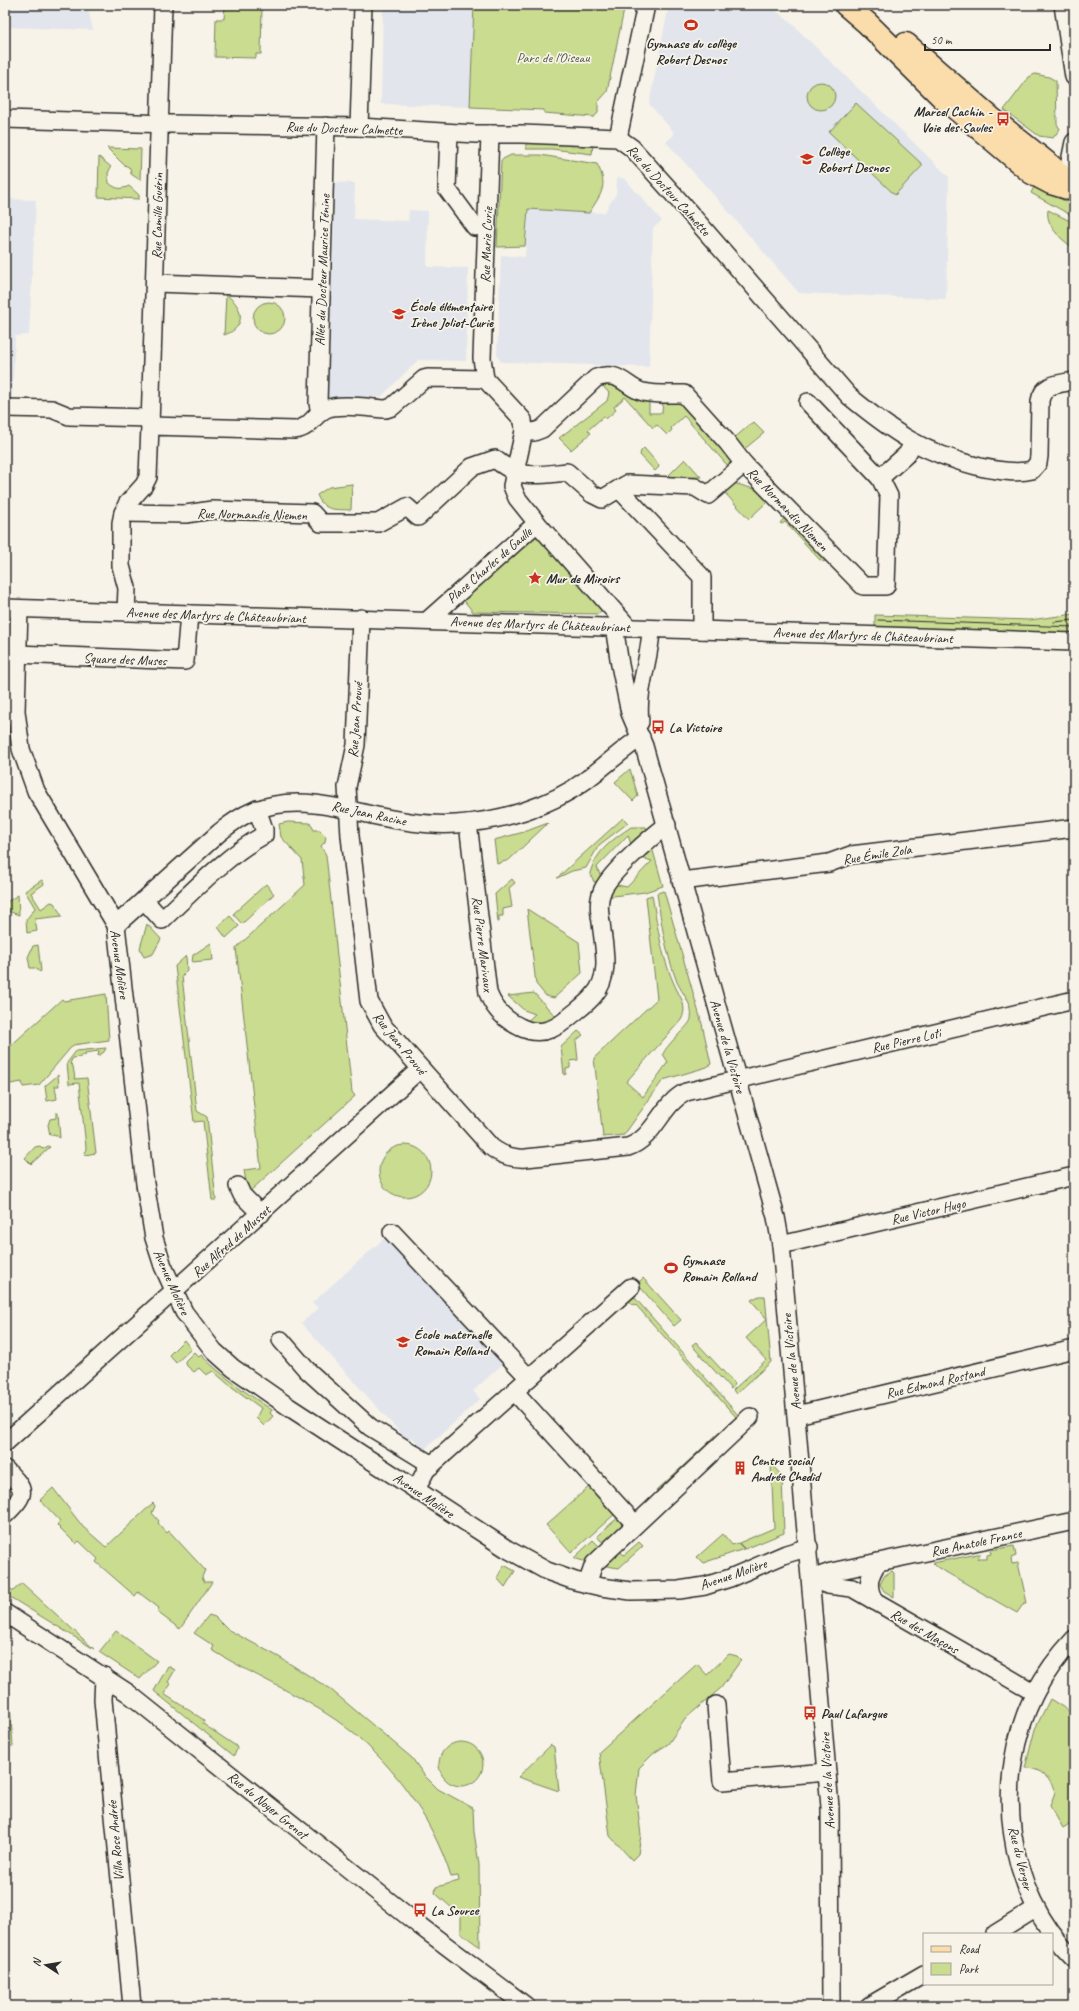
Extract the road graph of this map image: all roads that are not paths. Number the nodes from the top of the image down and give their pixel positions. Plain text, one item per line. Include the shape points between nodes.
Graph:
1 (163, 5) edge
2 (363, 5) edge
3 (646, 5) edge
4 (846, 5) edge
5 (862, 5) edge
6 (1063, 5) edge
7 (1070, 24) edge
8 (1074, 77) edge
9 (5, 119) edge
10 (159, 124) junction
11 (326, 126) junction
12 (360, 127) junction
13 (448, 133) junction
14 (490, 134) junction
15 (618, 138) junction
16 (1074, 142) edge
17 (1070, 188) edge
18 (475, 227) dead end
19 (155, 283) junction
20 (321, 289) junction
21 (485, 379) junction
22 (1074, 381) edge
23 (808, 402) dead end
24 (5, 408) edge
25 (320, 413) junction
26 (150, 422) junction
27 (524, 431) junction
28 (912, 443) junction
29 (744, 464) junction
30 (515, 472) junction
31 (880, 478) junction
32 (619, 489) junction
33 (123, 513) junction
34 (537, 523) junction
35 (12, 608) edge
36 (126, 612) junction
37 (189, 614) junction
38 (361, 618) junction
39 (428, 620) junction
40 (622, 627) junction
41 (651, 630) junction
42 (702, 630) junction
43 (1074, 642) edge
44 (17, 654) junction
45 (641, 737) junction
46 (257, 809) junction
47 (348, 809) junction
48 (468, 823) junction
49 (667, 825) junction
50 (1074, 828) edge
51 (681, 881) junction
52 (144, 900) junction
53 (116, 925) junction
54 (1074, 1000) edge
55 (420, 1069) junction
56 (737, 1080) junction
57 (1074, 1176) edge
58 (238, 1186) dead end
59 (262, 1214) junction
60 (392, 1232) dead end
61 (781, 1245) junction
62 (631, 1287) dead end
63 (174, 1291) junction
64 (281, 1340) dead end
65 (1074, 1350) edge
66 (529, 1378) junction
67 (514, 1391) junction
68 (796, 1415) junction
69 (750, 1417) dead end
70 (5, 1443) edge
71 (432, 1465) junction
72 (5, 1469) edge
73 (416, 1490) junction
74 (5, 1515) edge
75 (1074, 1521) edge
76 (635, 1524) junction
77 (809, 1547) junction
78 (878, 1562) junction
79 (811, 1579) junction
80 (587, 1584) junction
81 (874, 1601) junction
82 (5, 1614) edge
83 (1074, 1639) edge
84 (104, 1676) junction
85 (1035, 1693) junction
86 (716, 1705) dead end
87 (827, 1772) junction
88 (1035, 1909) junction
89 (997, 1933) edge
90 (1074, 1959) edge
91 (923, 1975) edge
92 (132, 2006) edge
93 (526, 2006) edge
94 (831, 2006) edge
95 (869, 2006) edge

1 - 10 street, Rue Camille Guérin
2 - 12 street
3 - 15 street
4 - 17 main road via 942,97 1032,173 1051,183
5 - 17 main road via 991,118 1051,166
6 - 7 street
7 - 8 street
9 - 10 street, Rue du Docteur Calmette
10 - 11 street, Rue du Docteur Calmette
10 - 19 street, Rue Camille Guérin
11 - 12 street, Rue du Docteur Calmette
11 - 20 street, Allée du Docteur Maurice Ténine
12 - 13 street, Rue du Docteur Calmette
13 - 14 street, Rue du Docteur Calmette
13 - 18 street, Rue Marie Curie via 447,189
14 - 15 street, Rue du Docteur Calmette
14 - 21 street, Rue Marie Curie via 482,358
15 - 28 street, Rue du Docteur Calmette via 632,148 668,188 849,396
16 - 17 street
19 - 20 street
19 - 26 street, Rue Camille Guérin
20 - 25 street, Allée du Docteur Maurice Ténine via 318,403
21 - 25 street via 428,378 386,409 335,407
21 - 27 street via 521,417
22 - 28 street, Rue du Docteur Calmette via 1051,386 1043,393 1040,401 1038,463 1032,470 987,468 949,458
23 - 31 street
24 - 26 street via 52,409 69,416
25 - 26 street via 310,425 295,430
26 - 33 street, Rue Camille Guérin via 148,477
27 - 29 street via 534,432 542,429 599,377 621,378 641,392 684,394
27 - 30 street
28 - 31 street via 907,454
29 - 31 street, Rue Normandie Niemen via 863,586 886,586 889,496
29 - 32 street, Rue Normandie Niemen via 708,495 695,487 627,484
30 - 32 street, Rue Normandie Niemen via 532,475 567,472 592,494 602,499
30 - 33 street, Rue Normandie Niemen via 495,459 472,467 418,517 407,507 378,524 321,523 312,513 212,510 186,514
30 - 34 street via 512,486 515,494
32 - 42 street via 702,577
33 - 36 street via 121,566 127,588
34 - 39 street, Place Charles de Gaulle
34 - 40 street, Place Charles de Gaulle
35 - 36 street, Avenue des Martyrs de Châteaubriant
35 - 44 street, Avenue Molière
36 - 37 street, Avenue des Martyrs de Châteaubriant
37 - 38 street, Avenue des Martyrs de Châteaubriant
37 - 44 street, Square des Muses via 185,661
38 - 39 street, Avenue des Martyrs de Châteaubriant
38 - 47 street, Rue Jean Prouvé via 356,746 347,787
39 - 40 street, Avenue des Martyrs de Châteaubriant
40 - 41 street, Avenue des Martyrs de Châteaubriant
40 - 45 street, Avenue de la Victoire via 620,665 630,713
41 - 42 street, Avenue des Martyrs de Châteaubriant
41 - 45 street, Avenue de la Victoire via 649,652 640,688 638,712
42 - 43 street, Avenue des Martyrs de Châteaubriant
44 - 53 street, Avenue Molière via 16,720 24,762 36,791
45 - 48 street, Rue Jean Racine via 560,796 522,811
45 - 49 street, Avenue de la Victoire
46 - 47 street, Rue Jean Racine via 272,804 293,802 326,804
46 - 52 street, Rue Jean Racine via 220,832
46 - 52 street via 264,835 244,847 162,920
47 - 48 street, Rue Jean Racine via 419,823
47 - 55 street, Rue Jean Prouvé via 369,1001 382,1025
48 - 49 street, Rue Pierre Marivaux via 488,993 496,1009 509,1021 538,1032 549,1031 560,1025 594,996 600,987 605,959 599,910 601,894 607,882 649,838
49 - 51 street, Avenue de la Victoire
50 - 51 street, Rue Émile Zola via 851,855 829,863
51 - 56 street, Avenue de la Victoire
52 - 53 street, Rue Jean Racine
53 - 63 street, Avenue Molière via 148,1206 162,1266
54 - 56 street, Rue Pierre Loti
55 - 56 street, Rue Jean Prouvé via 491,1147 502,1154 519,1158 636,1144 645,1138 678,1096
55 - 59 street, Rue Alfred de Musset
56 - 61 street, Avenue de la Victoire via 776,1217
57 - 61 street, Rue Victor Hugo
58 - 59 street via 242,1195
59 - 63 street, Rue Alfred de Musset
60 - 66 street
61 - 68 street, Avenue de la Victoire
62 - 66 street
63 - 70 street, Rue Alfred de Musset
63 - 73 street, Avenue Molière via 191,1323 214,1351 233,1368
64 - 71 street via 306,1369 370,1427
65 - 68 street, Rue Edmond Rostand
66 - 67 street
67 - 71 street
67 - 76 street
68 - 77 street, Avenue de la Victoire
69 - 76 street
71 - 73 street via 426,1470
72 - 74 street via 21,1487 22,1492 20,1500
73 - 80 street, Avenue Molière via 533,1564
75 - 78 street, Rue Anatole France
76 - 80 street via 594,1564
77 - 79 street, Avenue de la Victoire
77 - 80 street, Avenue Molière via 705,1586 679,1590 631,1591
78 - 79 street, Rue Anatole France
78 - 81 street via 869,1578 869,1589
79 - 81 street, Rue des Maçons via 828,1585 852,1588
79 - 87 street, Avenue de la Victoire
81 - 85 street, Rue des Maçons
82 - 84 street, Rue du Noyer Grenot
83 - 85 street, Rue du Verger
84 - 92 street, Villa Rose Andrée via 102,1700
84 - 93 street, Rue du Noyer Grenot via 414,1921
85 - 88 street, Rue du Verger via 1014,1755 1010,1801 1016,1851
86 - 87 street via 722,1781
87 - 94 street, Avenue de la Victoire via 830,1806
88 - 89 street
88 - 90 street, Rue du Verger
91 - 95 street

